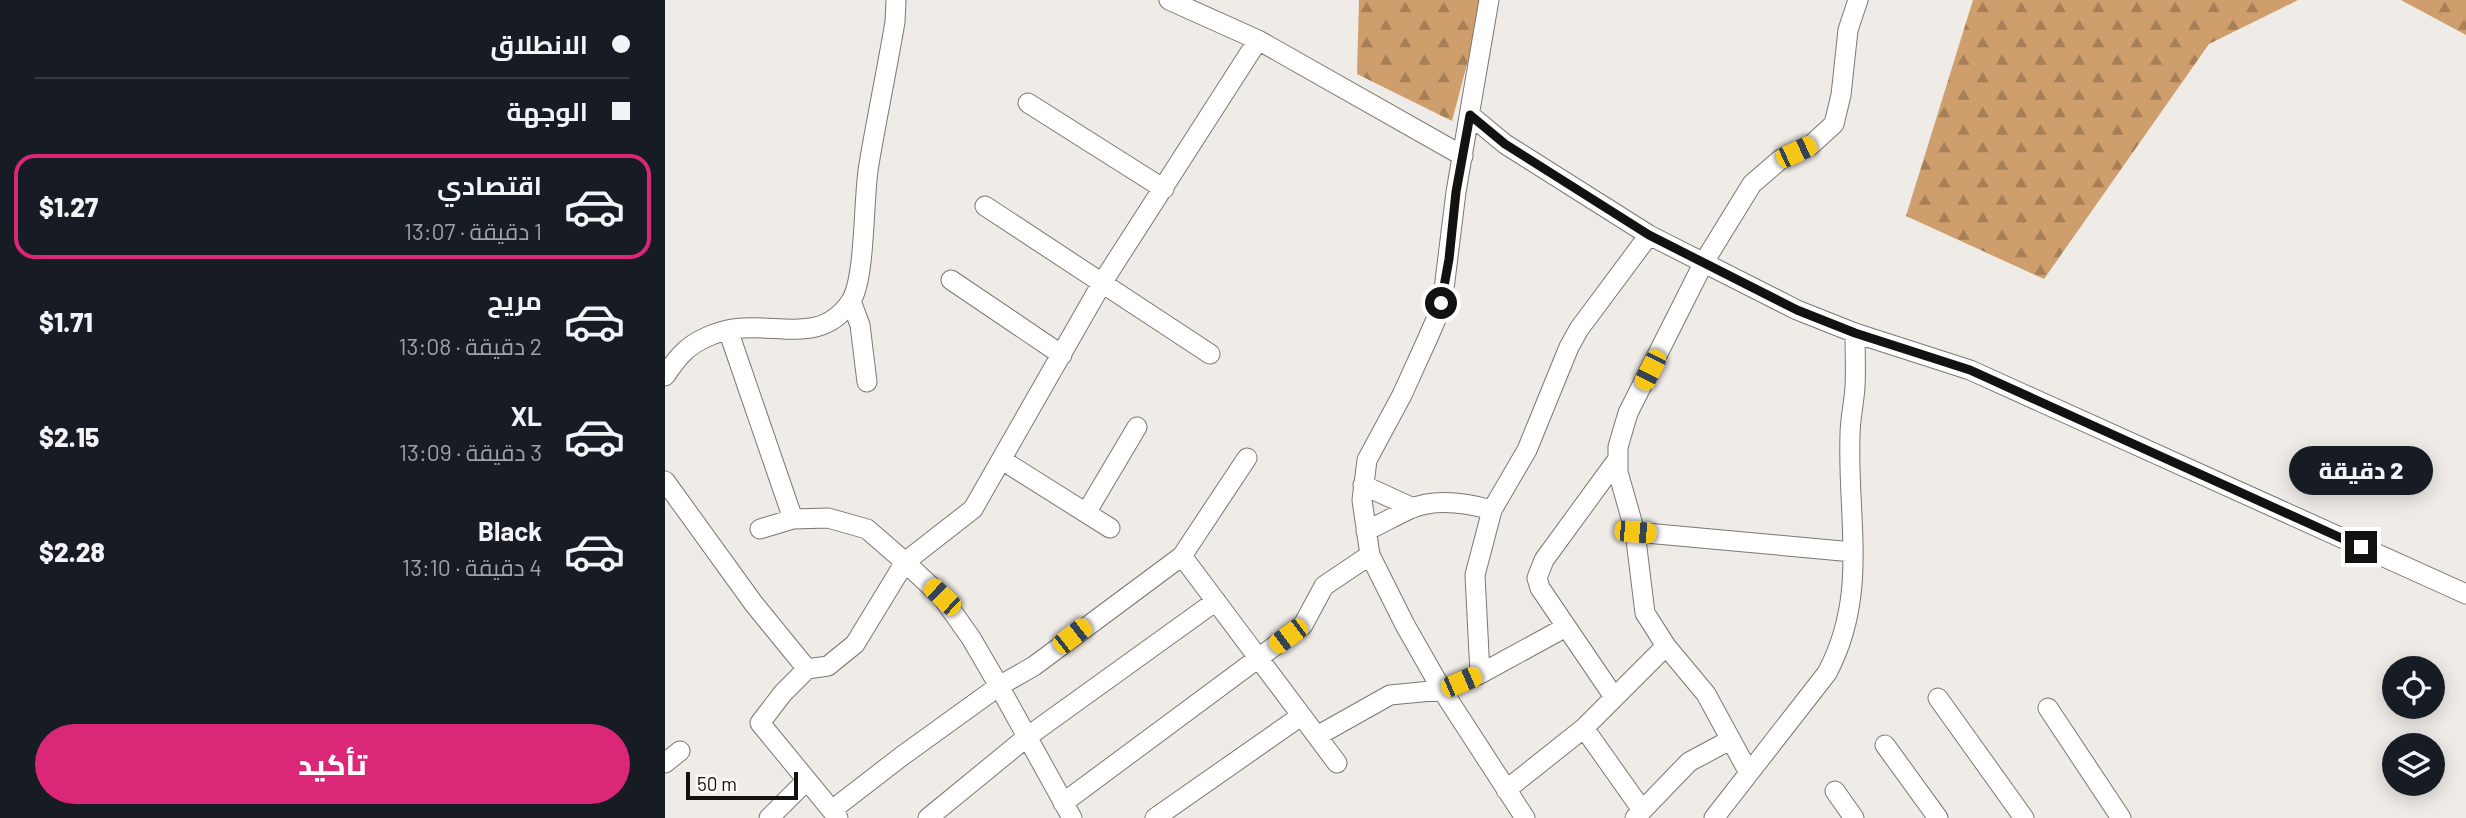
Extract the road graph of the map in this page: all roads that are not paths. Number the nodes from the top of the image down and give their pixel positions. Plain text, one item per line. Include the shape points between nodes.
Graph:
1 (896, 0) edge
2 (1169, 0) edge
3 (1489, 0) edge
4 (1858, 0) edge
5 (1258, 40) junction
6 (1028, 103) dead end
7 (1470, 115) junction
8 (1463, 156) junction
9 (1164, 189) junction
10 (985, 206) dead end
11 (1649, 235) junction
12 (1704, 262) junction
13 (951, 279) dead end
14 (1103, 283) junction
15 (851, 301) junction
16 (729, 330) junction
17 (1855, 333) junction
18 (1210, 354) dead end
19 (1062, 355) junction
20 (665, 376) edge
21 (867, 382) dead end
22 (1137, 427) dead end
23 (1247, 458) dead end
24 (1002, 460) junction
25 (1617, 460) junction
26 (665, 481) edge
27 (1363, 485) junction
28 (1413, 508) junction
29 (1492, 510) junction
30 (1086, 513) junction
31 (793, 519) junction
32 (1110, 528) dead end
33 (760, 529) dead end
34 (1366, 531) junction
35 (1635, 532) junction
36 (1853, 552) junction
37 (1182, 555) junction
38 (1370, 555) junction
39 (905, 562) junction
40 (2466, 594) edge
41 (1216, 601) junction
42 (1566, 627) junction
43 (1666, 646) junction
44 (1258, 659) junction
45 (807, 668) junction
46 (1480, 674) junction
47 (999, 686) junction
48 (1442, 690) junction
49 (1614, 697) junction
50 (1938, 698) dead end
51 (2048, 708) dead end
52 (1301, 716) junction
53 (1584, 728) junction
54 (1317, 736) junction
55 (1027, 737) junction
56 (1730, 740) junction
57 (1885, 745) dead end
58 (1337, 763) dead end
59 (1749, 773) junction
60 (807, 780) junction
61 (1506, 790) junction
62 (1835, 791) dead end
63 (1067, 810) edge
64 (835, 814) edge
65 (1638, 814) edge
66 (769, 818) edge
67 (928, 818) edge
68 (1155, 818) edge
69 (1525, 818) edge
70 (1714, 818) edge
71 (1854, 818) edge
72 (1938, 818) edge
73 (2024, 818) edge
74 (2121, 818) edge

1 - 15 street via 869,164 859,280
2 - 5 street
3 - 7 street
4 - 12 street via 1848,30 1834,124 1752,184
5 - 8 street
5 - 9 street
6 - 9 street
7 - 8 street
7 - 11 street via 1505,144
8 - 27 street via 1437,317 1367,460
9 - 14 street
10 - 14 street
11 - 12 street
11 - 29 street via 1569,346 1527,450
12 - 17 street via 1797,310
12 - 25 street via 1628,413
13 - 19 street
14 - 18 street
14 - 19 street
15 - 16 street via 820,326 806,330
15 - 21 street via 860,325
16 - 20 street via 681,354
16 - 31 street
17 - 36 street via 1850,435
17 - 40 street via 1970,370
19 - 24 street
22 - 30 street
23 - 37 street
24 - 30 street
24 - 39 street via 973,509
25 - 35 street
25 - 42 street via 1539,571 1538,583
26 - 45 street via 754,604
27 - 28 street
27 - 34 street
28 - 29 street via 1461,503
28 - 34 street
29 - 46 street via 1475,575
30 - 32 street
31 - 33 street
31 - 39 street via 828,519 867,529
34 - 38 street
35 - 36 street
35 - 43 street via 1646,613
36 - 59 street via 1853,598 1839,650 1827,673
37 - 41 street
37 - 47 street via 1034,666
38 - 44 street via 1324,586 1303,625
38 - 48 street
39 - 45 street via 855,644 828,666
39 - 47 street via 942,597
41 - 44 street
41 - 55 street
42 - 46 street
42 - 49 street
43 - 49 street
43 - 56 street via 1706,694
44 - 52 street
44 - 63 street
45 - 60 street via 760,723
46 - 48 street
47 - 55 street
47 - 64 street
48 - 54 street via 1390,695
48 - 61 street
49 - 53 street
50 - 73 street
51 - 74 street
52 - 54 street
52 - 68 street
53 - 61 street
53 - 65 street
54 - 58 street
55 - 63 street
55 - 67 street
56 - 59 street
56 - 65 street via 1689,762
57 - 72 street
59 - 70 street
60 - 64 street
60 - 66 street
61 - 69 street
62 - 71 street

